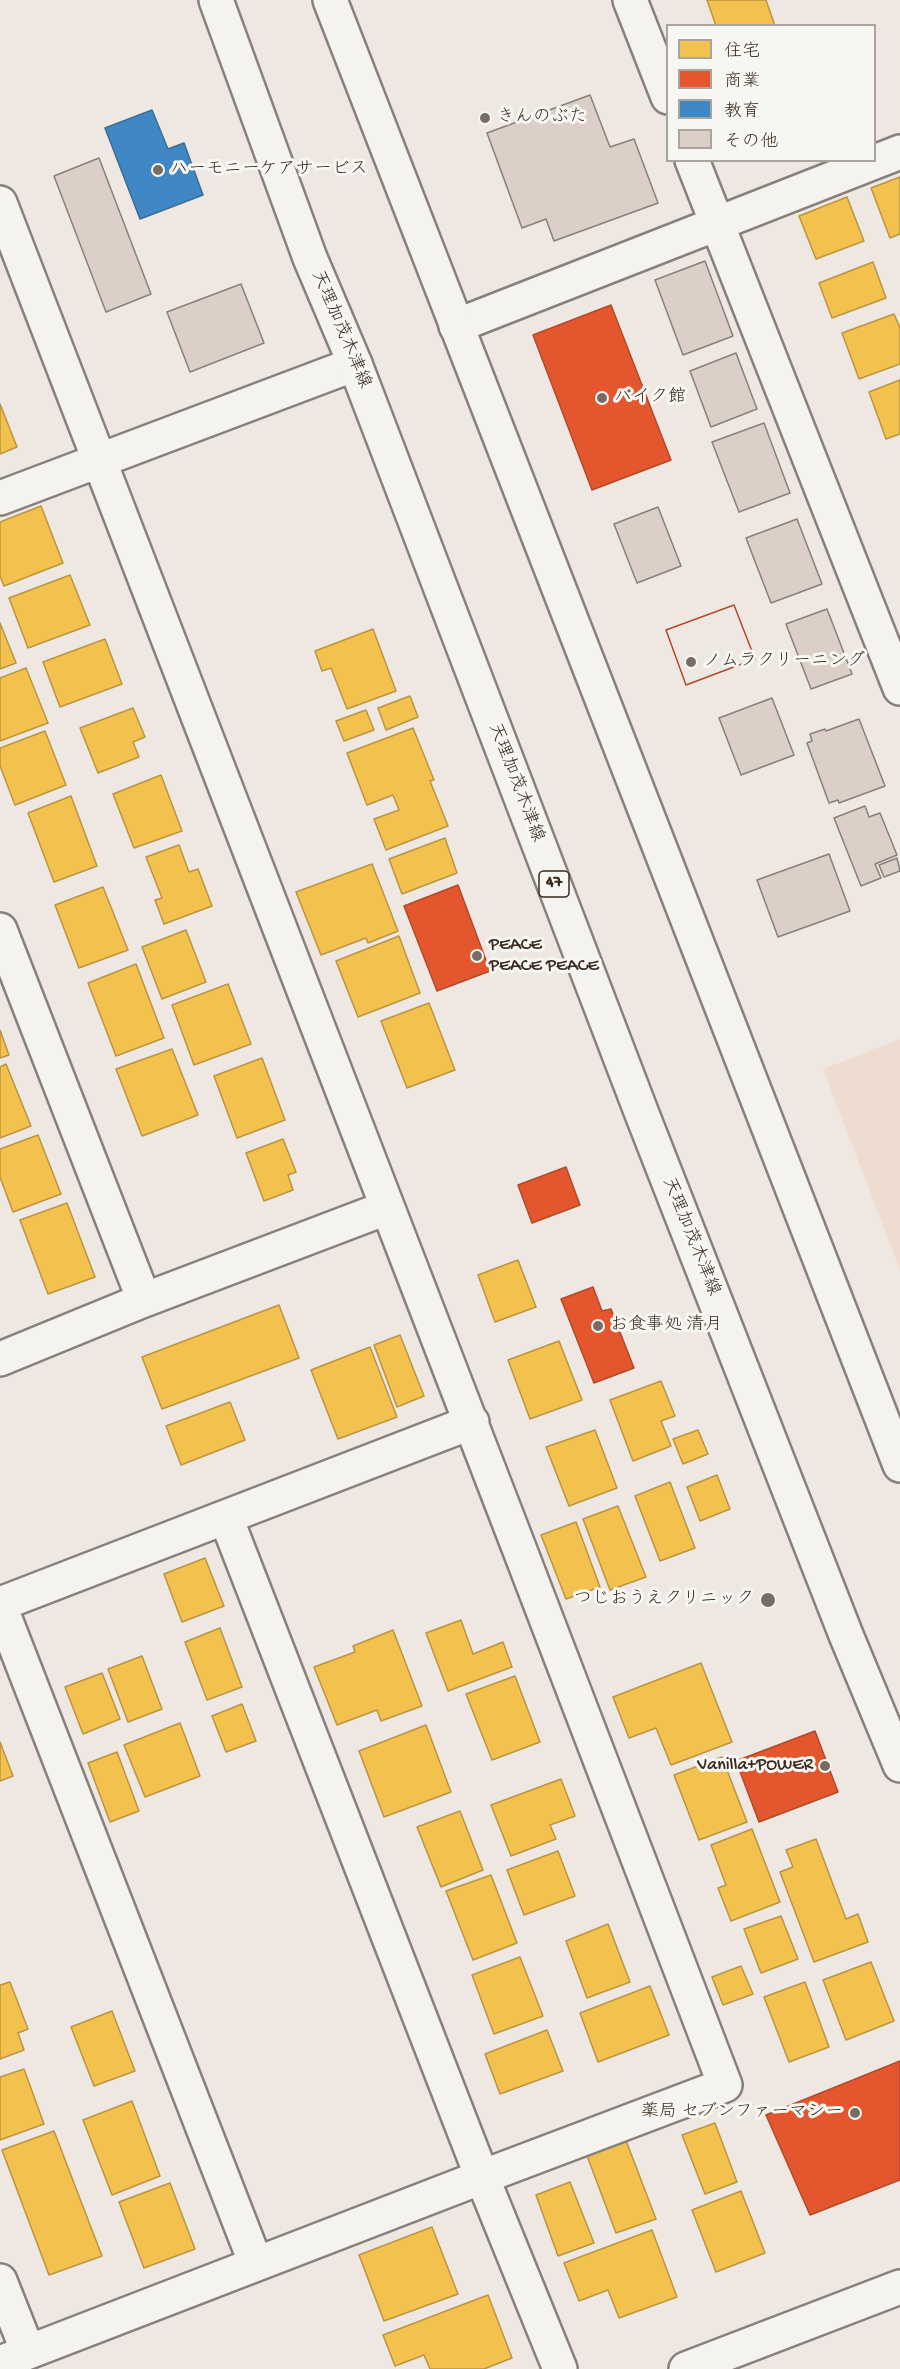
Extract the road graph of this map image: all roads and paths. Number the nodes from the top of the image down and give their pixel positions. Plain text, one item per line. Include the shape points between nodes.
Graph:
1 (216, 0) edge
2 (330, 0) edge
3 (630, 0) edge
4 (666, 92) edge
5 (900, 152) edge
6 (876, 161) edge
7 (693, 162) edge
8 (874, 162) edge
9 (0, 203) edge
10 (717, 223) junction
11 (456, 326) junction
12 (355, 364) junction
13 (99, 459) junction
14 (0, 498) edge
15 (900, 688) edge
16 (0, 930) edge
17 (386, 1208) junction
18 (144, 1300) junction
19 (0, 1359) edge
20 (472, 1422) junction
21 (900, 1466) edge
22 (226, 1518) junction
23 (0, 1605) edge
24 (900, 1765) edge
25 (482, 2177) junction
26 (256, 2264) junction
27 (0, 2281) edge
28 (900, 2287) edge
29 (14, 2357) edge
30 (560, 2369) edge
31 (686, 2369) edge

1 - 12 street, 天理加茂木津線 / 47 via 310,258
2 - 11 street
3 - 4 street
5 - 6 street
7 - 10 street
8 - 10 street
9 - 13 street
10 - 11 street
10 - 15 street
11 - 21 street
12 - 13 street
12 - 24 street, 天理加茂木津線 / 47 via 646,1125
13 - 14 street
13 - 17 street
16 - 18 street
17 - 18 street
17 - 20 street
18 - 19 street
20 - 22 street
20 - 25 street via 725,2085
22 - 23 street
22 - 25 street
23 - 26 street
25 - 26 street
25 - 30 street
26 - 29 street
27 - 29 street
28 - 31 street

